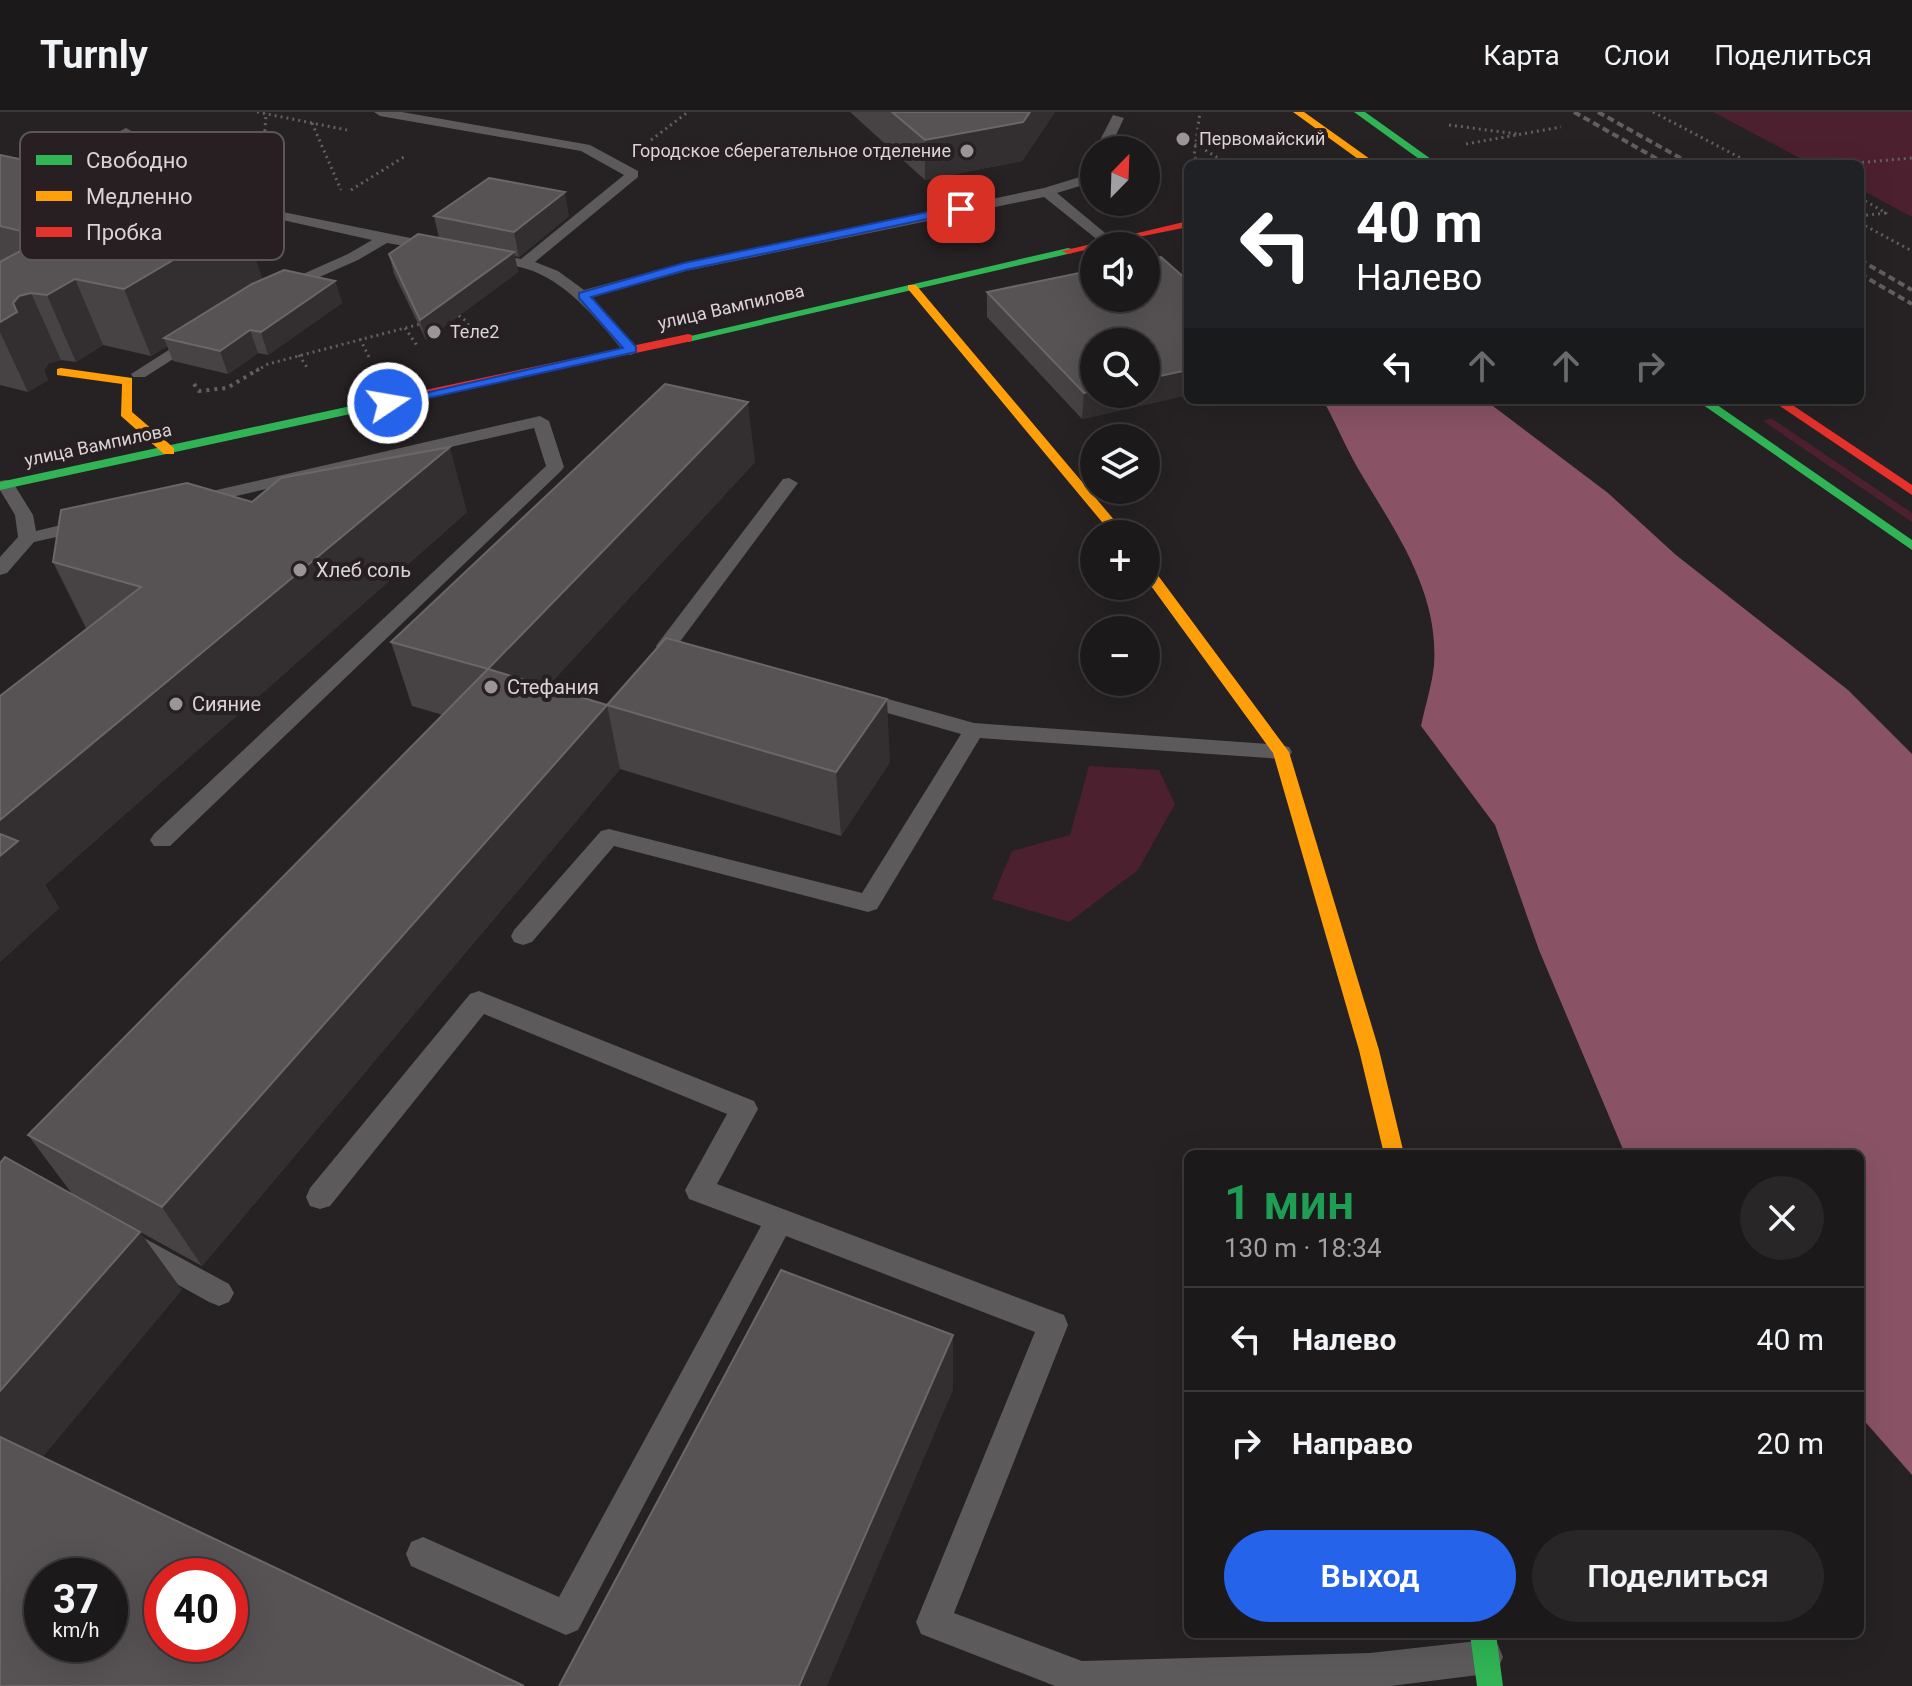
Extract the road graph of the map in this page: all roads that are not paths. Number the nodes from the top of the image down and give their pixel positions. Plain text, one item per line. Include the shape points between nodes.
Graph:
1 (380, 112) edge
2 (1298, 112) edge
3 (1359, 112) edge
4 (1118, 118) dead end
5 (1109, 136) edge
6 (1366, 160) edge
7 (1427, 160) edge
8 (1080, 182) edge
9 (1047, 192) junction
10 (284, 216) edge
11 (1184, 225) edge
12 (1097, 232) edge
13 (1153, 232) edge
14 (385, 238) junction
15 (1080, 249) edge
16 (524, 264) junction
17 (912, 287) junction
18 (268, 295) edge
19 (583, 295) junction
20 (214, 326) edge
21 (631, 350) junction
22 (61, 372) dead end
23 (139, 374) dead end
24 (1708, 404) edge
25 (1783, 404) edge
26 (169, 451) junction
27 (789, 483) dead end
28 (3, 485) edge
29 (1912, 491) edge
30 (168, 506) edge
31 (106, 520) edge
32 (1107, 520) edge
33 (28, 538) junction
34 (1912, 546) edge
35 (0, 569) edge
36 (1160, 588) edge
37 (713, 658) edge
38 (836, 692) edge
39 (974, 730) junction
40 (1281, 752) junction
41 (162, 840) dead end
42 (523, 936) dead end
43 (1393, 1150) edge
44 (320, 1197) dead end
45 (779, 1221) junction
46 (110, 1232) edge
47 (219, 1293) dead end
48 (423, 1554) dead end
49 (1486, 1659) edge

1 - 16 lane via 585,148 633,174
2 - 6 street
3 - 7 street
4 - 5 lane
8 - 9 lane
9 - 12 lane
9 - 19 lane via 684,267
10 - 14 lane
11 - 13 street, улица Вампилова
14 - 16 lane
14 - 18 lane
15 - 17 street, улица Вампилова
16 - 19 lane via 550,273
17 - 21 street, улица Вампилова
17 - 32 street
19 - 21 lane
20 - 23 lane
21 - 26 street, улица Вампилова
22 - 26 street via 128,381 126,413
24 - 34 street
25 - 29 street
26 - 28 street, улица Вампилова
27 - 37 lane via 666,646
28 - 33 lane via 24,515
30 - 41 lane via 540,421 555,467
31 - 33 lane
33 - 35 lane
36 - 40 street
38 - 39 lane
39 - 40 lane
39 - 42 lane via 868,903 609,837
40 - 43 street
44 - 45 lane via 479,1001 744,1109 699,1190
45 - 48 lane via 566,1618
45 - 49 lane via 1053,1325 933,1622 1082,1679 1370,1671
46 - 47 lane

